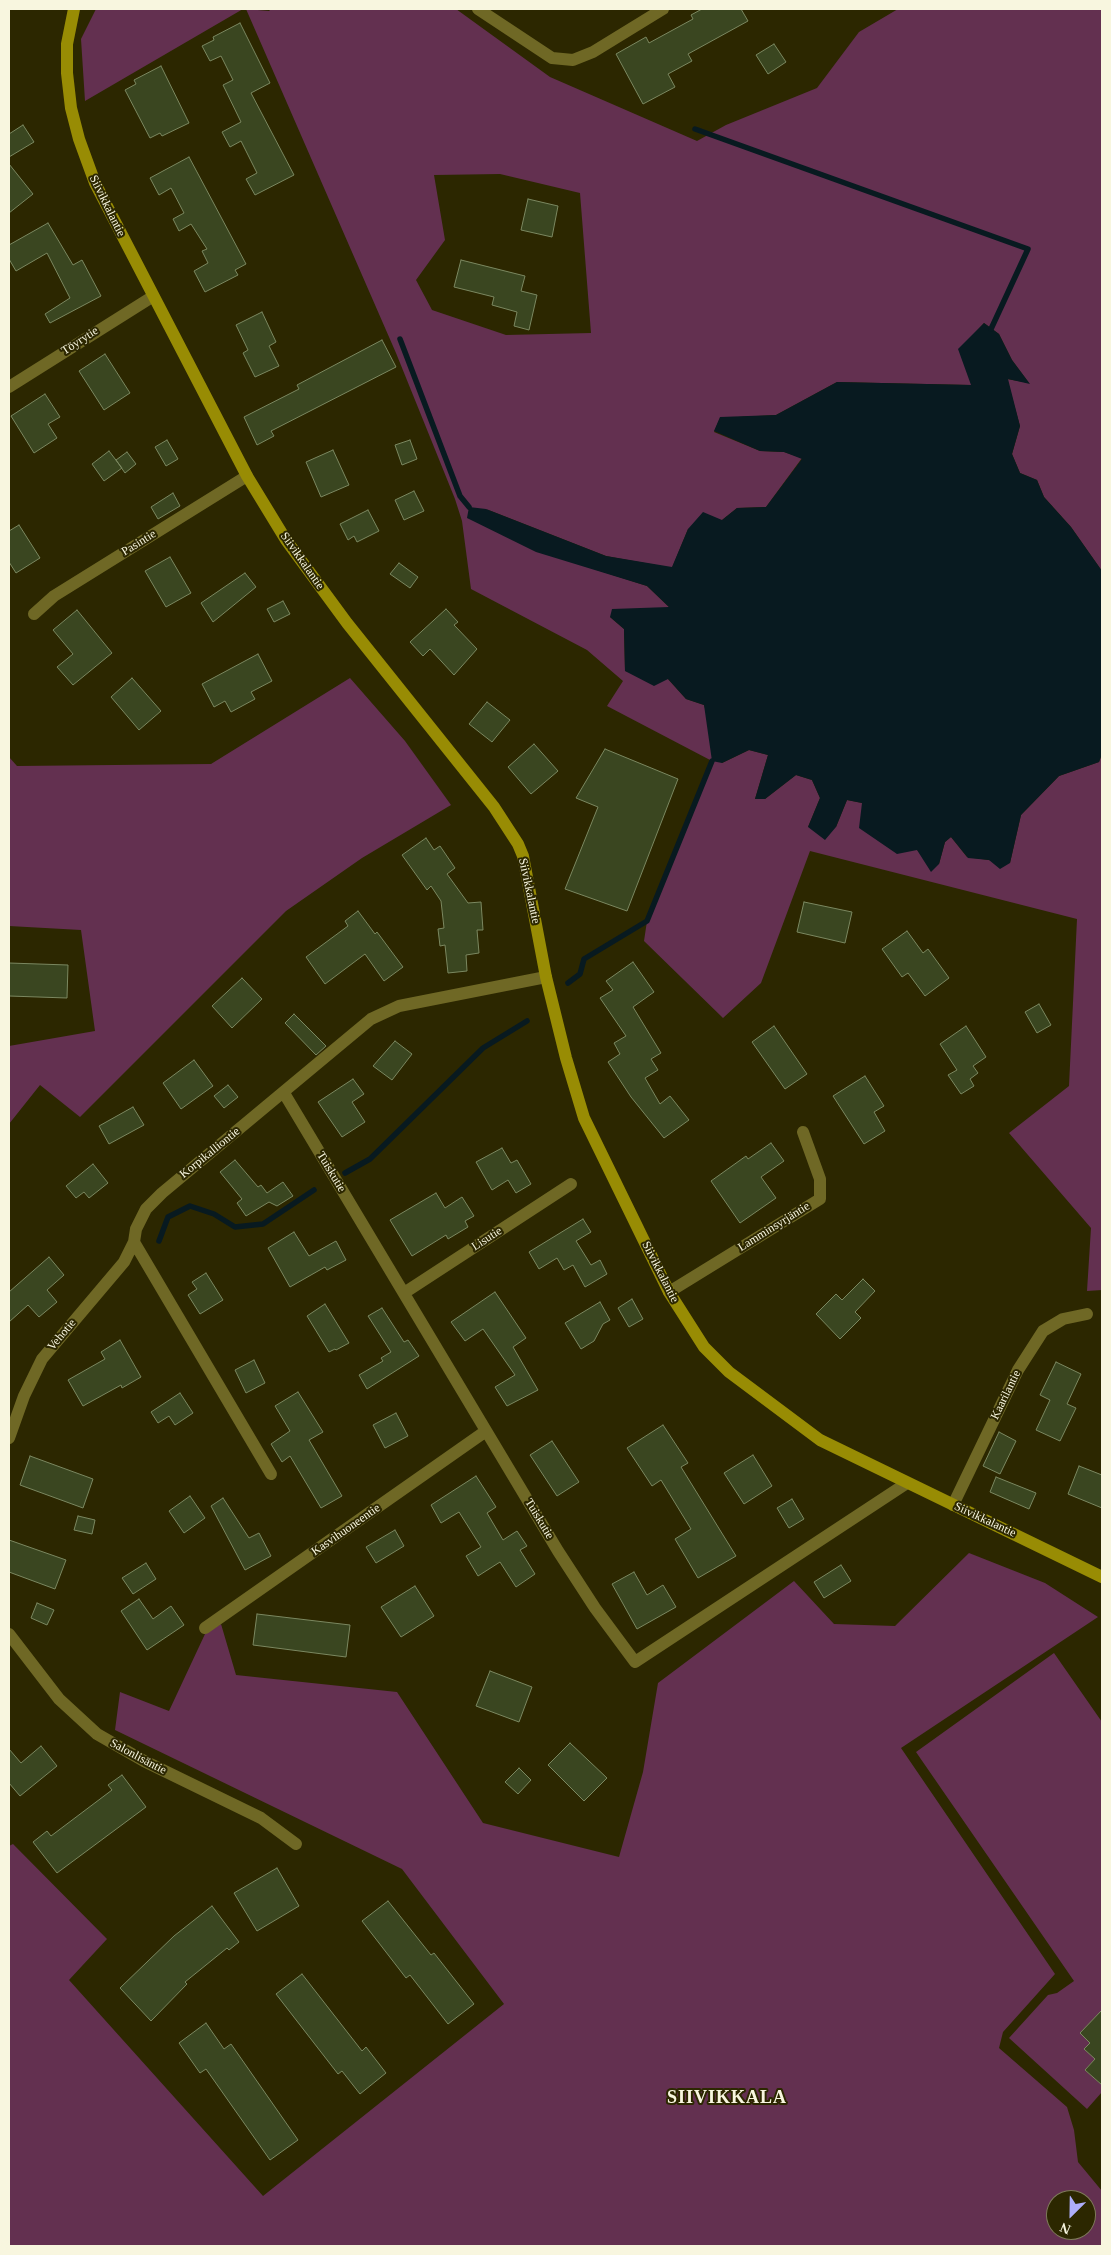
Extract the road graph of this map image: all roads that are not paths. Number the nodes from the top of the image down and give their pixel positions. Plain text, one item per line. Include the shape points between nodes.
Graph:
1 (74, 9) edge
2 (478, 9) edge
3 (663, 9) edge
4 (152, 296) junction
5 (9, 387) edge
6 (247, 476) junction
7 (34, 614) dead end
8 (546, 977) junction
9 (284, 1093) junction
10 (803, 1132) dead end
11 (571, 1184) dead end
12 (134, 1242) junction
13 (669, 1292) junction
14 (404, 1293) junction
15 (1087, 1314) dead end
16 (486, 1431) junction
17 (9, 1438) edge
18 (271, 1474) dead end
19 (907, 1483) junction
20 (953, 1505) junction
21 (1102, 1577) edge
22 (205, 1628) dead end
23 (9, 1634) edge
24 (296, 1844) dead end

1 - 4 main road, Siivikkalantie via 67,44 67,73 79,140 95,183
2 - 3 street via 552,58 573,60 593,52
4 - 5 street, Töyrytie
4 - 6 main road, Siivikkalantie
6 - 7 street, Pasintie via 54,596
6 - 8 main road, Siivikkalantie via 317,584 511,832 523,856
8 - 9 street, Korpikalliontie via 399,1006 384,1012 371,1019
8 - 13 main road, Siivikkalantie via 584,1118
9 - 12 street, Korpikalliontie via 162,1193 146,1209 136,1228
9 - 14 street, Tuiskutie
10 - 13 street, Lamminsyrjäntie via 820,1179 820,1199
11 - 14 street, Lisutie
12 - 17 street, Vehotie via 124,1262 42,1359
12 - 18 street
13 - 19 main road, Siivikkalantie via 704,1347 729,1372 820,1440
14 - 16 street, Tuiskutie
15 - 20 street, Kaarilantie via 1063,1319 1043,1331 1018,1370
16 - 19 street, Tuiskutie via 595,1608 636,1662
16 - 22 street, Kasvihuoneentie
19 - 20 main road, Siivikkalantie
20 - 21 main road, Siivikkalantie
23 - 24 street, Salonlisäntie via 59,1699 98,1734 144,1761 261,1818

